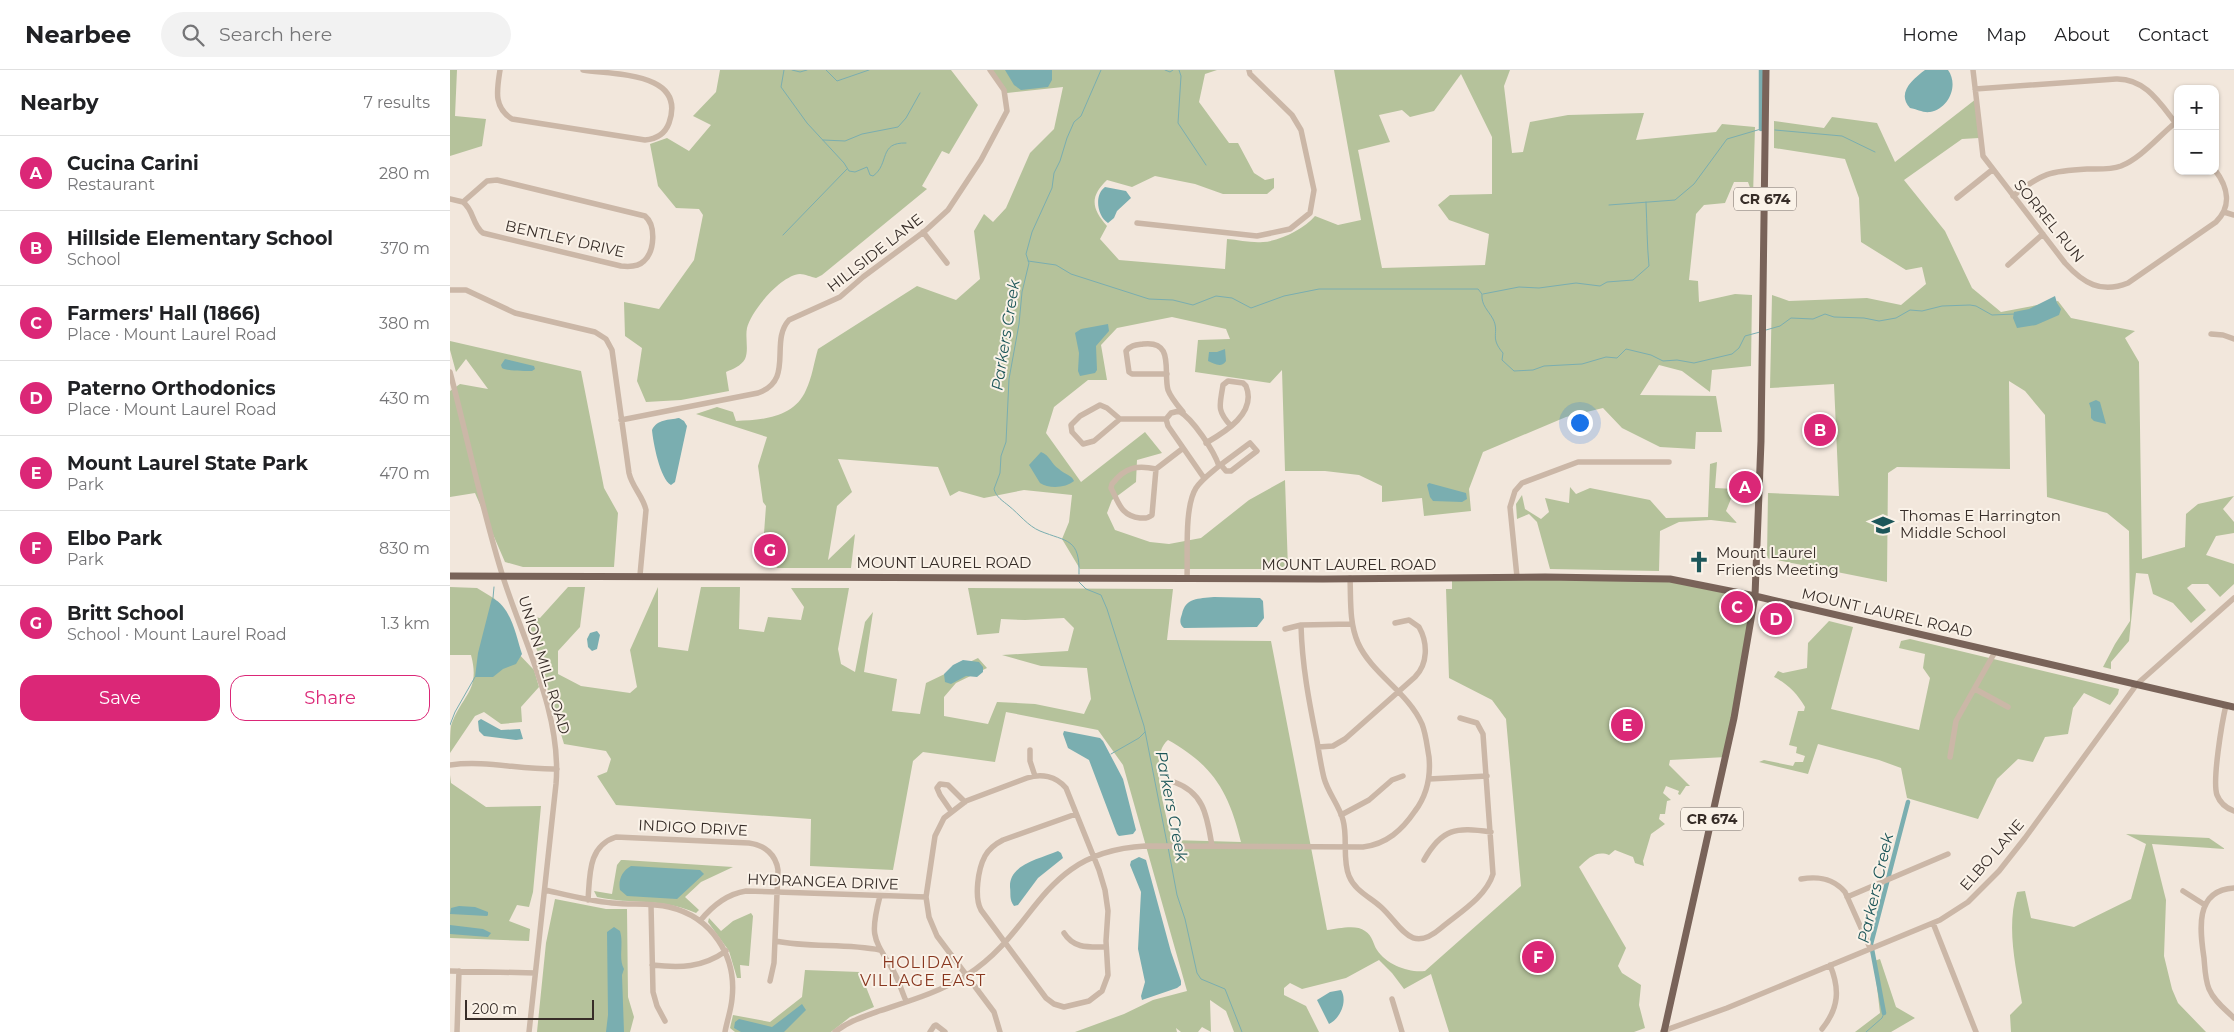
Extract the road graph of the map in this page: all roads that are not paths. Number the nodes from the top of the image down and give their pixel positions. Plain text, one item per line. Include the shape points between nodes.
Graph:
1 (500, 70) edge
2 (583, 70) edge
3 (990, 70) edge
4 (1249, 70) edge
5 (1766, 70) edge
6 (1973, 70) edge
7 (1975, 89) junction
8 (2174, 123) edge
9 (2174, 127) edge
10 (1992, 170) junction
11 (2219, 175) edge
12 (2013, 196) junction
13 (1957, 198) dead end
14 (450, 199) edge
15 (463, 202) junction
16 (2224, 212) junction
17 (2234, 215) edge
18 (1137, 223) dead end
19 (923, 232) junction
20 (2043, 234) junction
21 (947, 264) dead end
22 (2008, 265) dead end
23 (450, 290) edge
24 (2211, 334) dead end
25 (2234, 339) edge
26 (450, 372) edge
27 (1167, 374) junction
28 (1184, 414) junction
29 (1120, 419) junction
30 (1166, 419) junction
31 (621, 420) junction
32 (1231, 426) junction
33 (1206, 443) junction
34 (1182, 449) junction
35 (1669, 462) dead end
36 (1220, 466) junction
37 (1156, 469) junction
38 (1204, 478) junction
39 (640, 575) junction
40 (450, 576) edge
41 (502, 576) junction
42 (1517, 577) junction
43 (1187, 578) junction
44 (1350, 578) junction
45 (1755, 596) junction
46 (2234, 598) edge
47 (1395, 623) dead end
48 (1352, 624) junction
49 (1301, 625) junction
50 (1285, 630) dead end
51 (1995, 652) junction
52 (2137, 684) junction
53 (1975, 689) junction
54 (1398, 693) junction
55 (2226, 705) junction
56 (2008, 707) dead end
57 (2234, 707) edge
58 (1460, 718) dead end
59 (1318, 747) junction
60 (1030, 750) dead end
61 (1950, 757) dead end
62 (450, 765) edge
63 (557, 769) junction
64 (1035, 776) junction
65 (1403, 776) dead end
66 (1487, 776) junction
67 (1429, 779) junction
68 (1174, 782) dead end
69 (964, 802) junction
70 (949, 809) junction
71 (2234, 810) edge
72 (1076, 814) junction
73 (1341, 815) junction
74 (1491, 832) junction
75 (1212, 846) junction
76 (1346, 847) junction
77 (1948, 854) dead end
78 (1094, 857) junction
79 (1424, 860) dead end
80 (1801, 880) dead end
81 (2234, 888) edge
82 (544, 890) junction
83 (2183, 891) dead end
84 (777, 892) junction
85 (880, 896) junction
86 (1848, 896) junction
87 (926, 897) junction
88 (588, 900) junction
89 (651, 905) junction
90 (2205, 905) junction
91 (700, 921) junction
92 (1933, 922) junction
93 (1064, 933) dead end
94 (775, 941) junction
95 (1005, 942) junction
96 (1106, 947) junction
97 (1870, 948) junction
98 (880, 950) junction
99 (726, 951) junction
100 (652, 965) junction
101 (1830, 965) junction
102 (450, 971) edge
103 (459, 971) junction
104 (535, 973) junction
105 (967, 975) junction
106 (770, 981) dead end
107 (1392, 999) dead end
108 (906, 1001) junction
109 (2234, 1018) edge
110 (665, 1021) dead end
111 (1822, 1028) dead end
112 (457, 1032) edge
113 (529, 1032) edge
114 (724, 1032) edge
115 (835, 1032) edge
116 (930, 1032) edge
117 (945, 1032) edge
118 (1000, 1032) edge
119 (1402, 1032) edge
120 (1663, 1032) edge
121 (1976, 1032) edge

1 - 2 street via 498,104 512,119 645,140 664,132 672,103 661,85
3 - 19 street, HILLSIDE LANE via 1005,93 1006,115 953,203
4 - 18 street via 1292,115 1301,130 1314,190 1310,214 1290,229 1256,236
5 - 45 main road, CR 674 via 1761,450
6 - 7 street, SORREL RUN
7 - 8 street via 2116,78 2129,80 2146,89
7 - 10 street, SORREL RUN via 1982,152
9 - 12 street via 2122,165 2046,174
10 - 12 street, SORREL RUN
10 - 13 street
11 - 16 street via 2227,192
12 - 20 street, SORREL RUN
14 - 15 street
15 - 15 street, BENTLEY DRIVE via 487,181 508,181 645,216 653,229 651,247 644,262 625,267 487,235 480,231
16 - 17 street
16 - 20 street, SORREL RUN via 2211,226 2133,280 2112,288 2095,286 2080,278
19 - 21 street
19 - 31 street, HILLSIDE LANE via 840,297 789,320 782,335 779,374 767,389
20 - 22 street
23 - 31 street via 462,289 510,312 603,336 612,350
24 - 25 street
26 - 41 street, UNION MILL ROAD
27 - 27 street via 1165,354 1158,345 1131,346 1126,351 1132,374
27 - 28 street via 1170,393
28 - 30 street via 1175,411
28 - 33 street
29 - 29 street via 1100,405 1076,418 1071,428 1080,442 1087,445
29 - 30 street
30 - 34 street
31 - 39 street via 630,478 646,510
32 - 32 street via 1244,411 1248,389 1243,383 1228,381 1223,385 1219,408
32 - 33 street
33 - 36 street
34 - 37 street
34 - 38 street
35 - 42 street via 1584,461 1522,483 1515,491 1510,507
36 - 36 street via 1250,443 1257,451 1231,471
36 - 38 street
37 - 37 street via 1152,515 1147,518 1130,516 1123,510 1112,484 1134,467
38 - 43 street via 1191,500
39 - 41 main road, MOUNT LAUREL ROAD
39 - 43 main road, MOUNT LAUREL ROAD
40 - 41 main road, MOUNT LAUREL ROAD
41 - 63 street, UNION MILL ROAD via 550,716
42 - 44 main road, MOUNT LAUREL ROAD
42 - 45 main road, MOUNT LAUREL ROAD via 1670,579
43 - 44 main road, MOUNT LAUREL ROAD
44 - 48 street
45 - 51 main road, MOUNT LAUREL ROAD
45 - 120 main road, CR 674 via 1734,718
46 - 52 street, ELBO LANE
47 - 54 street via 1409,620 1417,624 1425,651 1425,662 1420,672
48 - 49 street
48 - 54 street via 1365,654
49 - 50 street
49 - 59 street via 1303,669
51 - 52 main road, MOUNT LAUREL ROAD
51 - 53 street
52 - 55 main road, MOUNT LAUREL ROAD
52 - 92 street, ELBO LANE via 1999,871 1962,907
53 - 56 street
53 - 61 street via 1956,721
54 - 59 street via 1342,742
54 - 67 street via 1422,725
55 - 57 main road, MOUNT LAUREL ROAD
55 - 71 street via 2216,791 2223,804
58 - 66 street via 1477,723 1482,730
59 - 73 street via 1326,784
60 - 64 street
62 - 63 street via 476,763 531,770
63 - 82 street, UNION MILL ROAD
64 - 69 street
64 - 72 street via 1048,776 1062,784
65 - 73 street
66 - 67 street
66 - 74 street
67 - 76 street via 1422,802 1398,832 1370,846
68 - 75 street via 1187,787 1197,797
69 - 70 street
69 - 70 street via 948,785 940,784 937,790
70 - 87 street via 936,831
72 - 78 street
72 - 95 street via 1003,840 986,854 978,902
73 - 76 street
74 - 76 street via 1493,870 1487,887 1436,932 1424,938 1414,938 1402,932 1383,908 1354,885 1347,870
74 - 79 street via 1468,830 1447,834 1436,841
75 - 76 street
75 - 78 street via 1137,846
77 - 86 street
78 - 95 street via 1070,869 1054,882
78 - 96 street via 1107,901
80 - 86 street via 1826,879 1841,887
81 - 90 street via 2219,892
82 - 88 street
82 - 104 street, UNION MILL ROAD
83 - 90 street
84 - 85 street, HYDRANGEA DRIVE
84 - 88 street, INDIGO DRIVE via 776,862 759,845 621,836 607,840 595,852
84 - 91 street, HYDRANGEA DRIVE via 736,893 716,905
84 - 94 street, INDIGO DRIVE
85 - 87 street, HYDRANGEA DRIVE
85 - 98 street via 874,925
86 - 97 street
87 - 105 street via 934,932
88 - 89 street
89 - 91 street via 676,909
89 - 100 street
90 - 109 street via 2200,924 2206,980 2213,996
91 - 99 street via 718,937
92 - 97 street, ELBO LANE
92 - 121 street
93 - 96 street via 1077,946
94 - 98 street
94 - 106 street, INDIGO DRIVE
95 - 96 street via 1046,998 1064,1006 1090,1001 1102,991 1108,975
95 - 105 street
97 - 101 street, ELBO LANE
98 - 108 street via 895,973
99 - 100 street via 700,964
99 - 114 street via 733,988
100 - 110 street via 654,997
101 - 111 street via 1837,990 1832,1015
101 - 120 street, ELBO LANE
102 - 103 street
103 - 104 street
103 - 112 street
104 - 113 street, UNION MILL ROAD
105 - 108 street via 943,988
105 - 118 street via 994,1012
107 - 119 street
108 - 115 street via 851,1021
116 - 117 street via 936,1025

